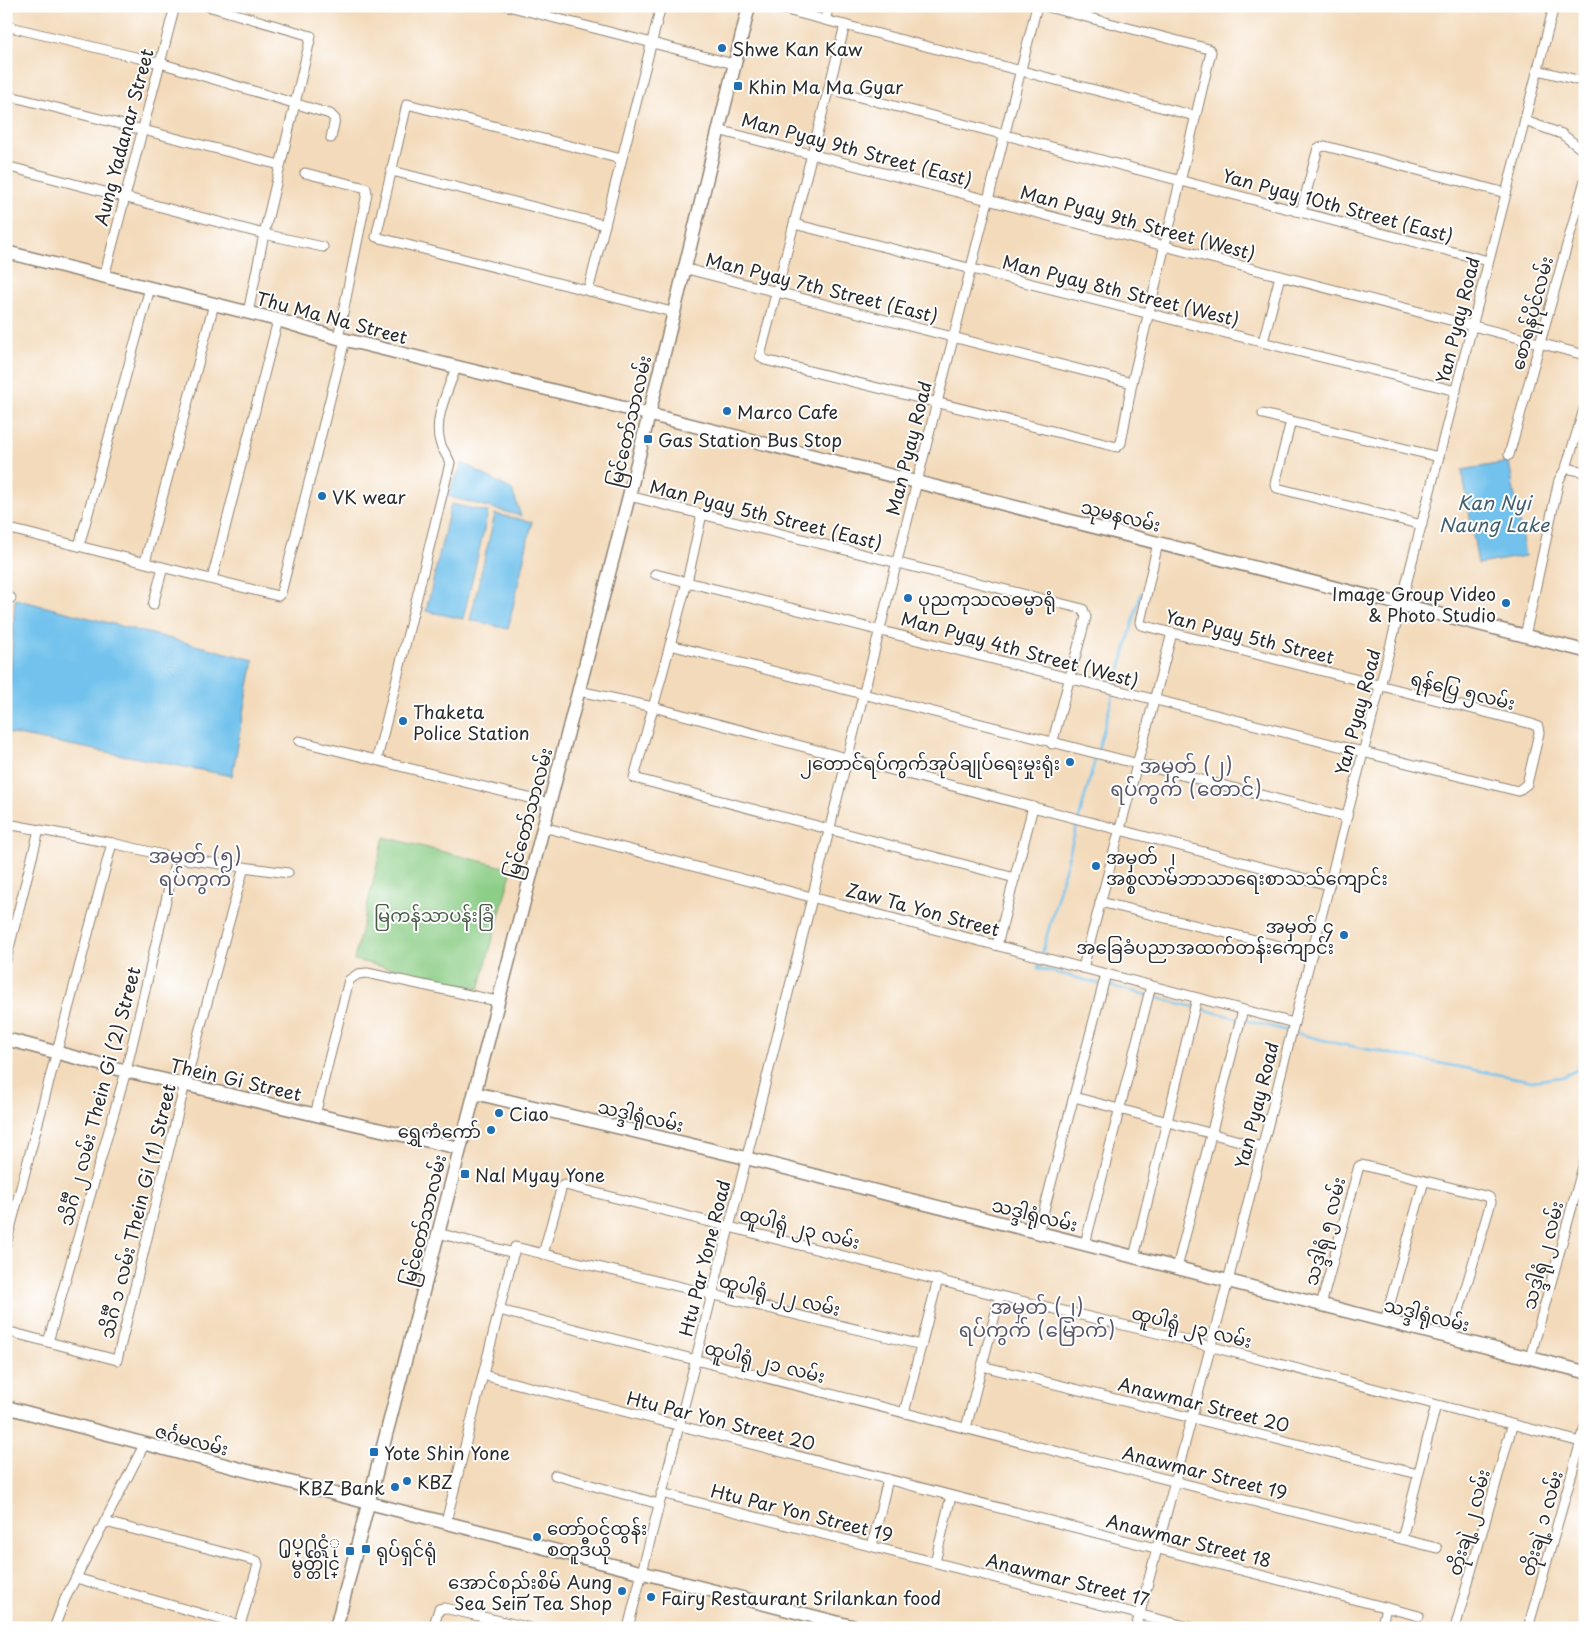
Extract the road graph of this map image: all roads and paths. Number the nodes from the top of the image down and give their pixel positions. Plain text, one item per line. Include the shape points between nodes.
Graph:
1 (174, 6) edge
2 (208, 6) edge
3 (508, 6) edge
4 (661, 6) edge
5 (749, 6) edge
6 (771, 6) edge
7 (829, 6) edge
8 (1036, 6) edge
9 (1044, 6) edge
10 (1554, 6) edge
11 (1576, 6) edge
12 (1585, 9) edge
13 (825, 20) junction
14 (845, 25) junction
15 (6, 26) edge
16 (651, 43) junction
17 (160, 63) junction
18 (734, 64) junction
19 (1538, 70) junction
20 (1020, 71) junction
21 (1585, 82) edge
22 (829, 89) junction
23 (6, 95) edge
24 (296, 102) junction
25 (1195, 116) junction
26 (1525, 121) junction
27 (142, 130) junction
28 (718, 130) junction
29 (1004, 135) junction
30 (331, 138) dead end
31 (1585, 152) edge
32 (812, 154) junction
33 (621, 159) junction
34 (280, 165) junction
35 (6, 166) edge
36 (392, 171) junction
37 (306, 173) dead end
38 (1585, 180) edge
39 (1180, 181) junction
40 (1506, 192) junction
41 (125, 196) junction
42 (988, 200) junction
43 (1301, 212) junction
44 (794, 224) junction
45 (605, 225) junction
46 (264, 234) junction
47 (1165, 246) junction
48 (323, 247) dead end
49 (6, 252) edge
50 (1488, 261) junction
51 (683, 268) junction
52 (970, 268) junction
53 (104, 276) junction
54 (1280, 276) junction
55 (150, 288) junction
56 (588, 291) junction
57 (776, 292) junction
58 (214, 304) junction
59 (672, 312) junction
60 (248, 313) junction
61 (1149, 314) junction
62 (278, 320) junction
63 (1472, 326) junction
64 (953, 337) junction
65 (342, 339) junction
66 (1263, 342) junction
67 (1540, 344) junction
68 (1585, 355) edge
69 (456, 367) junction
70 (1132, 383) junction
71 (1456, 391) junction
72 (937, 401) junction
73 (1585, 406) edge
74 (649, 414) junction
75 (1263, 414) dead end
76 (1291, 421) junction
77 (1508, 455) dead end
78 (1439, 458) junction
79 (1566, 468) junction
80 (1585, 472) edge
81 (917, 482) junction
82 (629, 496) junction
83 (702, 514) junction
84 (1422, 525) junction
85 (6, 528) edge
86 (1158, 543) junction
87 (79, 546) junction
88 (145, 562) junction
89 (896, 563) junction
90 (163, 567) junction
91 (655, 574) dead end
92 (212, 579) junction
93 (687, 582) junction
94 (1401, 604) junction
95 (153, 605) dead end
96 (879, 629) junction
97 (1172, 633) junction
98 (1525, 636) junction
99 (670, 645) junction
100 (1585, 651) edge
101 (1070, 679) junction
102 (1380, 685) junction
103 (579, 692) junction
104 (863, 694) junction
105 (1153, 700) junction
106 (653, 707) junction
107 (299, 741) dead end
108 (1052, 744) junction
109 (1363, 752) junction
110 (847, 758) junction
111 (377, 759) junction
112 (1137, 765) junction
113 (1524, 789) joint
114 (550, 803) junction
115 (1033, 807) junction
116 (1347, 817) junction
117 (7, 824) edge
118 (543, 827) junction
119 (829, 829) junction
120 (39, 830) junction
121 (1120, 830) junction
122 (112, 843) junction
123 (176, 858) junction
124 (244, 867) junction
125 (288, 873) dead end
126 (1014, 878) junction
127 (1329, 885) junction
128 (812, 897) junction
129 (1100, 902) junction
130 (997, 945) junction
131 (1312, 954) junction
132 (6, 960) edge
133 (1083, 968) junction
134 (1106, 974) junction
135 (1151, 986) junction
136 (1197, 998) junction
137 (497, 1001) junction
138 (1243, 1010) junction
139 (1294, 1024) junction
140 (6, 1039) edge
141 (58, 1052) junction
142 (126, 1071) junction
143 (185, 1084) junction
144 (475, 1093) junction
145 (1074, 1097) junction
146 (1119, 1109) junction
147 (315, 1115) junction
148 (1168, 1122) junction
149 (1211, 1134) junction
150 (1262, 1147) junction
151 (459, 1148) junction
152 (746, 1158) junction
153 (1585, 1160) edge
154 (1424, 1181) junction
155 (729, 1225) junction
156 (1038, 1232) junction
157 (438, 1233) junction
158 (6, 1244) edge
159 (1085, 1244) junction
160 (514, 1250) junction
161 (544, 1254) junction
162 (1134, 1257) junction
163 (1177, 1268) junction
164 (938, 1278) junction
165 (1228, 1281) junction
166 (712, 1294) junction
167 (1000, 1296) junction
168 (1321, 1305) junction
169 (499, 1310) junction
170 (1385, 1321) junction
171 (6, 1331) edge
172 (1450, 1338) junction
173 (48, 1342) junction
174 (922, 1345) junction
175 (1210, 1347) junction
176 (1530, 1358) junction
177 (695, 1360) junction
178 (982, 1366) junction
179 (1585, 1372) edge
180 (483, 1375) junction
181 (1436, 1405) junction
182 (6, 1407) edge
183 (904, 1413) junction
184 (1191, 1418) junction
185 (678, 1425) junction
186 (1512, 1426) junction
187 (1585, 1427) edge
188 (966, 1428) junction
189 (1580, 1442) junction
190 (144, 1444) junction
191 (1418, 1474) junction
192 (555, 1475) dead end
193 (888, 1480) junction
194 (1175, 1481) junction
195 (662, 1493) junction
196 (951, 1496) junction
197 (369, 1503) junction
198 (659, 1504) junction
199 (105, 1522) junction
200 (446, 1522) junction
201 (1402, 1539) junction
202 (872, 1546) junction
203 (1437, 1548) dead end
204 (1157, 1549) junction
205 (935, 1562) junction
206 (642, 1571) junction
207 (76, 1578) junction
208 (1386, 1608) junction
209 (1140, 1614) junction
210 (1419, 1616) dead end
211 (240, 1626) edge
212 (54, 1628) edge
213 (336, 1628) edge
214 (433, 1628) edge
215 (531, 1628) edge
216 (628, 1628) edge
217 (859, 1628) edge
218 (1136, 1628) edge
219 (1193, 1628) edge
220 (1381, 1628) edge
221 (1455, 1628) edge
222 (1528, 1628) edge

1 - 17 street, Aung Yadanar Street
2 - 24 street via 311,36
3 - 16 street
4 - 16 street
5 - 18 street, မြင်တော်သာလမ်း
6 - 13 street
7 - 13 street
8 - 20 street, Man Pyay Road
9 - 25 street via 1210,49 1212,58
10 - 19 street, Yan Pyay Road
11 - 12 street
13 - 14 street
14 - 20 street
14 - 22 street
15 - 17 street
16 - 18 street
16 - 33 street
17 - 24 street
17 - 27 street, Aung Yadanar Street
18 - 28 street, မြင်တော်သာလမ်း
19 - 21 street
19 - 26 street, Yan Pyay Road
20 - 25 street
20 - 29 street, Man Pyay Road
22 - 29 street, Yan Pyay 10th Street (East)
22 - 32 street
23 - 27 street
24 - 30 street via 334,116
24 - 34 street
25 - 39 street
26 - 31 street via 1562,134
26 - 40 street, Yan Pyay Road
27 - 34 street
27 - 41 street, Aung Yadanar Street
28 - 32 street, Man Pyay 9th Street (East)
28 - 51 street, မြင်တော်သာလမ်း
29 - 39 street, Yan Pyay 10th Street (East)
29 - 42 street, Man Pyay Road
32 - 42 street, Man Pyay 9th Street (East)
32 - 44 street
33 - 36 street via 407,104
33 - 45 street
34 - 46 street
35 - 41 street
36 - 45 street
36 - 56 street via 376,237
37 - 65 street via 362,185 367,192
38 - 67 street, စောရန်ပိုင်လမ်း
39 - 43 street, Yan Pyay 10th Street (East)
39 - 47 street
40 - 43 street via 1325,146 1318,148
40 - 50 street, Yan Pyay Road
41 - 46 street
41 - 53 street, Aung Yadanar Street
42 - 47 street, Man Pyay 9th Street (West)
42 - 52 street, Man Pyay Road
43 - 50 street, Yan Pyay 10th Street (East)
44 - 52 street, Man Pyay 8th Street (West)
44 - 57 street
45 - 56 street
46 - 48 street
46 - 60 street
47 - 54 street, Man Pyay 9th Street (West)
47 - 61 street
49 - 53 street, Thu Ma Na Street
50 - 63 street, Yan Pyay Road
51 - 57 street, Man Pyay 7th Street (East)
51 - 59 street, မြင်တော်သာလမ်း
52 - 61 street, Man Pyay 8th Street (West)
52 - 64 street, Man Pyay Road
53 - 55 street, Thu Ma Na Street
54 - 63 street, Man Pyay 9th Street (West)
54 - 66 street
55 - 58 street, Thu Ma Na Street
55 - 87 street
56 - 59 street
57 - 64 street, Man Pyay 7th Street (East)
57 - 72 street via 760,356 765,360
58 - 60 street, Thu Ma Na Street
58 - 88 street
59 - 74 street, မြင်တော်သာလမ်း
60 - 62 street, Thu Ma Na Street
61 - 66 street, Man Pyay 8th Street (West)
61 - 70 street
62 - 65 street, Thu Ma Na Street
62 - 92 street
63 - 67 street, Man Pyay 9th Street (West)
63 - 71 street, Yan Pyay Road
64 - 70 street, Man Pyay 7th Street (East)
64 - 72 street, Man Pyay Road
65 - 69 street, Thu Ma Na Street
65 - 92 street via 281,593 278,596
66 - 71 street, Man Pyay 8th Street (West)
67 - 68 street, Man Pyay 9th Street (West)
67 - 77 street, စောရန်ပိုင်လမ်း
69 - 74 street, Thu Ma Na Street
69 - 111 street via 440,413 438,434 450,463
70 - 72 street via 1118,447
71 - 78 street, Yan Pyay Road
72 - 81 street, Man Pyay Road
73 - 79 street
74 - 81 street, သုမနလမ်း
74 - 82 street, မြင်တော်သာလမ်း
75 - 76 street
76 - 78 street
76 - 84 street via 1275,484 1277,488
78 - 84 street, Yan Pyay Road
79 - 80 street
79 - 98 street via 1559,480
81 - 86 street, သုမနလမ်း
81 - 89 street, Man Pyay Road
82 - 83 street, Man Pyay 5th Street (East)
82 - 103 street, မြင်တော်သာလမ်း
83 - 89 street, Man Pyay 5th Street (East)
83 - 93 street
84 - 94 street, Yan Pyay Road
85 - 87 street
86 - 94 street, သုမနလမ်း
86 - 97 street, Yan Pyay 5th Street via 1140,622 1141,625
87 - 88 street
88 - 90 street
89 - 96 street, Man Pyay Road
89 - 101 street, Man Pyay 5th Street (East) via 1085,611
90 - 92 street
90 - 95 street
91 - 93 street, Man Pyay 4th Street (West)
93 - 96 street, Man Pyay 4th Street (West)
93 - 99 street
94 - 98 street, သုမနလမ်း
94 - 102 street, Yan Pyay Road
96 - 101 street, Man Pyay 4th Street (West)
96 - 104 street, Man Pyay Road
97 - 102 street, Yan Pyay 5th Street
97 - 105 street
98 - 100 street, သုမနလမ်း
99 - 104 street
99 - 106 street
101 - 105 street, Man Pyay 4th Street (West)
101 - 108 street
102 - 109 street, Yan Pyay Road
102 - 113 street, ရန်ပြေ ၅လမ်း via 1538,727
103 - 106 street
103 - 114 street, မြင်တော်သာလမ်း
104 - 108 street
104 - 110 street, Man Pyay Road
105 - 109 street, Man Pyay 4th Street (West)
105 - 112 street
106 - 110 street
106 - 119 street via 634,778
107 - 111 street
108 - 112 street
109 - 113 street, Man Pyay 4th Street (West) via 1518,791
109 - 116 street, Yan Pyay Road
110 - 115 street
110 - 119 street, Man Pyay Road
111 - 114 street
112 - 116 street
112 - 121 street
114 - 118 street, မြင်တော်သာလမ်း
115 - 121 street
115 - 126 street
116 - 127 street, Yan Pyay Road
117 - 120 street
118 - 128 street, Zaw Ta Yon Street
118 - 137 street, မြင်တော်သာလမ်း
119 - 126 street
119 - 128 street, Man Pyay Road
120 - 122 street
120 - 132 street
121 - 127 street
121 - 129 street
122 - 123 street
122 - 141 street
123 - 124 street
123 - 142 street, သိင်္ဂီ ၂ လမ်း Thein Gi (2) Street
124 - 125 street
124 - 143 street, သိင်္ဂီ ၁ လမ်း Thein Gi (1) Street
126 - 130 street
127 - 131 street, Yan Pyay Road
128 - 130 street, Zaw Ta Yon Street
128 - 152 street, Htu Par Yone Road
129 - 131 street
129 - 133 street
130 - 133 street, Zaw Ta Yon Street
131 - 139 street, Yan Pyay Road
133 - 134 street, Zaw Ta Yon Street
134 - 135 street, Zaw Ta Yon Street
134 - 145 street
135 - 136 street, Zaw Ta Yon Street
135 - 146 street
136 - 138 street, Zaw Ta Yon Street
136 - 148 street
137 - 144 street, မြင်တော်သာလမ်း
137 - 147 street via 358,974 349,980
138 - 139 street, Zaw Ta Yon Street
138 - 149 street
139 - 150 street, Yan Pyay Road
140 - 141 street, Thein Gi Street
141 - 142 street, Thein Gi Street
141 - 158 street
142 - 143 street, Thein Gi Street
142 - 173 street, သိင်္ဂီ ၂ လမ်း Thein Gi (2) Street
143 - 147 street, Thein Gi Street
143 - 173 street, သိင်္ဂီ ၁ လမ်း Thein Gi (1) Street via 117,1360
144 - 151 street, မြင်တော်သာလမ်း
144 - 152 street, သဒ္ဒါရုံလမ်း
145 - 146 street
145 - 156 street
146 - 148 street
146 - 159 street
147 - 151 street, Thein Gi Street
148 - 149 street
148 - 162 street
149 - 150 street
149 - 163 street
150 - 165 street, Yan Pyay Road
151 - 157 street, မြင်တော်သာလမ်း
152 - 155 street, Htu Par Yone Road
152 - 156 street, သဒ္ဒါရုံလမ်း
153 - 176 street, သဒ္ဒါရုံ ၂ လမ်း
154 - 168 street, သဒ္ဒါရုံ ၅ လမ်း via 1359,1166
154 - 170 street
154 - 172 street via 1491,1199
155 - 161 street, ထူပါရုံ ၂၃ လမ်း via 563,1185
155 - 164 street, ထူပါရုံ ၂၃ လမ်း
155 - 166 street, Htu Par Yone Road
156 - 159 street, သဒ္ဒါရုံလမ်း
157 - 160 street, ထူပါရုံ ၂၂ လမ်း
157 - 197 street, မြင်တော်သာလမ်း
159 - 162 street, သဒ္ဒါရုံလမ်း
160 - 161 street, ထူပါရုံ ၂၂ လမ်း
160 - 169 street
161 - 166 street, ထူပါရုံ ၂၂ လမ်း
162 - 163 street, သဒ္ဒါရုံလမ်း
163 - 165 street, သဒ္ဒါရုံလမ်း
164 - 167 street, ထူပါရုံ ၂၃ လမ်း
164 - 174 street
165 - 168 street, သဒ္ဒါရုံလမ်း
165 - 175 street, Yan Pyay Road
166 - 174 street, ထူပါရုံ ၂၂ လမ်း
166 - 177 street, Htu Par Yone Road
167 - 175 street, ထူပါရုံ ၂၃ လမ်း
167 - 178 street
168 - 170 street, သဒ္ဒါရုံလမ်း
169 - 177 street, ထူပါရုံ ၂၁ လမ်း
169 - 180 street
170 - 172 street, သဒ္ဒါရုံလမ်း
171 - 173 street
172 - 176 street, သဒ္ဒါရုံလမ်း
174 - 183 street
175 - 181 street, ထူပါရုံ ၂၃ လမ်း
175 - 184 street, Yan Pyay Road
176 - 179 street, သဒ္ဒါရုံလမ်း
177 - 183 street, ထူပါရုံ ၂၁ လမ်း
177 - 185 street, Htu Par Yone Road
178 - 184 street, Anawmar Street 20
178 - 188 street
180 - 185 street, Htu Par Yon Street 20
180 - 200 street
181 - 186 street, ထူပါရုံ ၂၃ လမ်း
181 - 191 street
182 - 190 street, ဇင်္ဂမလမ်း
183 - 188 street, ထူပါရုံ ၂၁ လမ်း
184 - 191 street, Anawmar Street 20
184 - 194 street, Yan Pyay Road
185 - 193 street, Htu Par Yon Street 20
185 - 195 street, Htu Par Yone Road
186 - 189 street, ထူပါရုံ ၂၃ လမ်း
186 - 221 street, တိုးချဲ့ ၂ လမ်း
187 - 189 street, တိုးချဲ့ ၁ လမ်း
188 - 194 street, Anawmar Street 19
189 - 222 street, တိုးချဲ့ ၁ လမ်း
190 - 197 street, ဇင်္ဂမလမ်း
190 - 199 street
191 - 201 street
192 - 198 street
193 - 196 street, Htu Par Yon Street 20
193 - 202 street
194 - 201 street, Anawmar Street 19
194 - 204 street, Yan Pyay Road
195 - 198 street, Htu Par Yone Road
195 - 202 street, Htu Par Yon Street 19
196 - 204 street, Anawmar Street 18
196 - 205 street
197 - 200 street, ဇင်္ဂမလမ်း
197 - 213 street, မြင်တော်သာလမ်း
198 - 206 street, Htu Par Yone Road
199 - 207 street
199 - 211 street via 257,1561
200 - 206 street, ဇင်္ဂမလမ်း
201 - 203 street, Anawmar Street 19
202 - 205 street, Htu Par Yon Street 19
204 - 208 street, Anawmar Street 18
204 - 209 street, Yan Pyay Road
205 - 209 street, Anawmar Street 17
206 - 216 street, Htu Par Yone Road
206 - 217 street, ဇင်္ဂမလမ်း
207 - 211 street
207 - 212 street
208 - 210 street, Anawmar Street 18
208 - 220 street
209 - 218 street, Yan Pyay Road
209 - 219 street, Anawmar Street 17
214 - 215 street via 439,1609 444,1608

